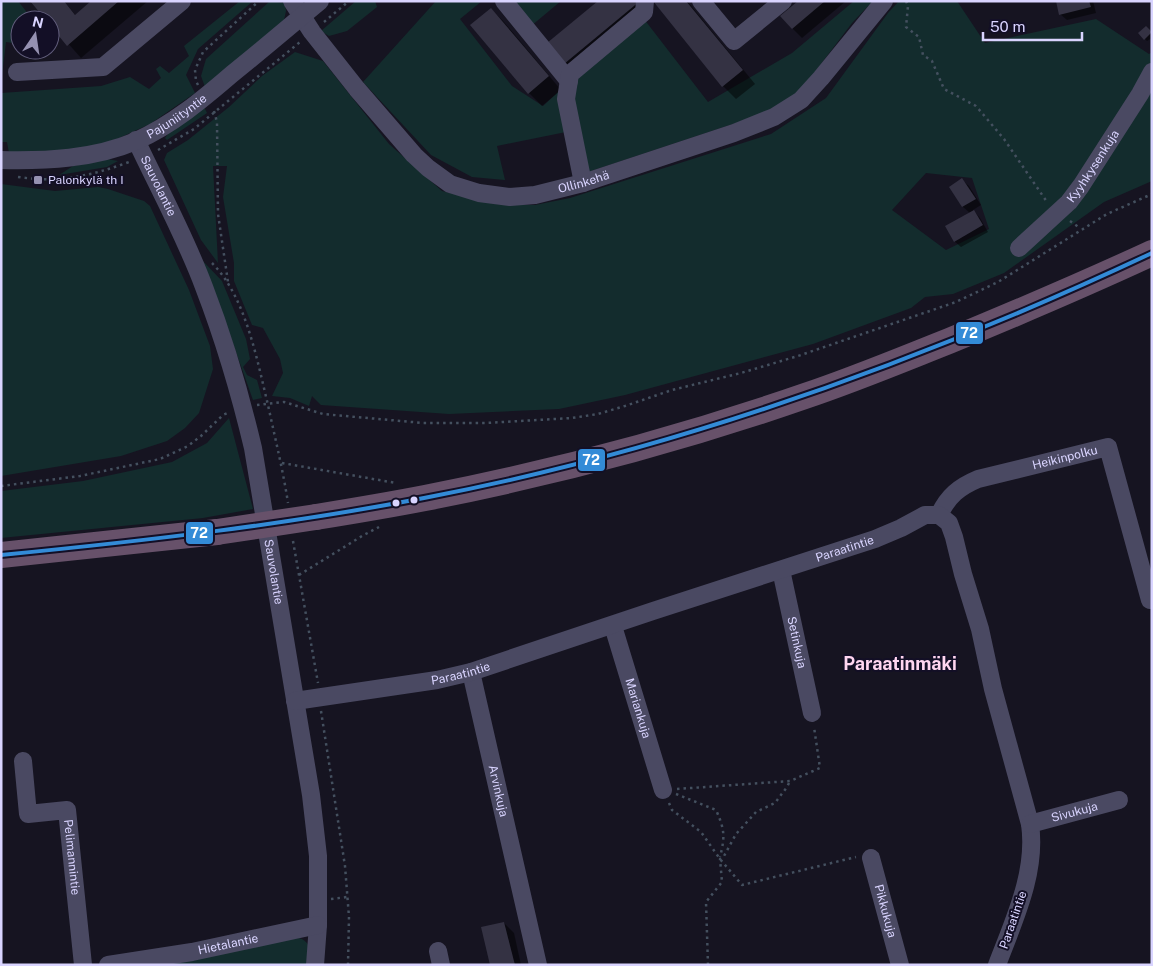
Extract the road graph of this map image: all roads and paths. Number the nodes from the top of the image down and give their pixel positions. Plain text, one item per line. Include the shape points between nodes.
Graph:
1 (182, 1) edge
2 (259, 1) edge
3 (292, 1) edge
4 (320, 1) edge
5 (504, 1) edge
6 (645, 1) edge
7 (701, 1) edge
8 (783, 1) edge
9 (884, 1) edge
10 (906, 1) edge
11 (302, 16) junction
12 (17, 72) dead end
13 (1152, 72) edge
14 (569, 81) junction
15 (209, 104) junction
16 (136, 140) junction
17 (1, 160) edge
18 (583, 182) junction
19 (1152, 194) edge
20 (1058, 213) junction
21 (1081, 228) junction
22 (1019, 248) dead end
23 (1152, 253) edge
24 (228, 282) dead end
25 (243, 408) junction
26 (282, 463) dead end
27 (403, 484) dead end
28 (1, 486) edge
29 (939, 515) junction
30 (382, 526) dead end
31 (1, 555) edge
32 (781, 570) junction
33 (299, 575) dead end
34 (1150, 600) dead end
35 (613, 626) junction
36 (471, 672) junction
37 (295, 701) junction
38 (812, 713) joint
39 (23, 761) dead end
40 (790, 781) junction
41 (663, 790) junction
42 (1119, 800) dead end
43 (1030, 824) junction
44 (871, 858) joint
45 (720, 859) junction
46 (318, 925) junction
47 (83, 965) edge
48 (108, 965) edge
49 (315, 965) edge
50 (538, 965) edge
51 (708, 965) edge
52 (900, 965) edge
53 (998, 965) edge

1 - 12 street via 103,67
2 - 15 path via 200,56 195,76
3 - 11 street, Ollinkehä
4 - 11 street, Pajuniityntie
5 - 14 street
6 - 14 street via 644,12 570,74
7 - 8 street via 734,41
9 - 18 street, Ollinkehä via 821,78 787,110 734,133
10 - 20 path via 906,27 919,37 923,55 932,61 944,89 976,106
11 - 15 street, Pajuniityntie
11 - 18 street, Ollinkehä via 401,142 450,184 479,193 510,197 535,195
13 - 20 street, Kyyhkysenkuja via 1081,186
14 - 18 street via 566,99
15 - 16 street, Pajuniityntie via 183,114
15 - 24 path via 217,122 218,214
16 - 17 street, Pajuniityntie via 72,157
16 - 25 street, Sauvolantie via 203,285
19 - 21 path
20 - 21 path
20 - 22 street, Kyyhkysenkuja
21 - 25 path via 998,282 956,302 798,356 598,414 511,422 423,423 323,414 284,402
23 - 31 highway, bridge via 1018,313 805,396 605,456 425,498 316,517 217,532
25 - 28 path via 223,415 188,446 160,459 80,476
25 - 37 street, Sauvolantie via 254,448
26 - 27 path
29 - 32 street, Paraatintie via 925,515 875,539
29 - 34 street, Heikinpolku via 952,494 967,484 1108,447
29 - 43 street, Paraatintie via 949,523 954,537
30 - 33 path
32 - 35 street, Paraatintie
32 - 38 street, Setinkuja
35 - 36 street, Paraatintie
35 - 41 street, Mariankuja
36 - 37 street, Paraatintie
36 - 50 street, Arvinkuja
37 - 46 street, Sauvolantie via 318,856
38 - 40 path via 820,768
39 - 47 street, Pelimannintie via 28,814 67,810
40 - 41 path
40 - 45 path via 774,803 756,812
41 - 45 path via 672,810 701,832
41 - 45 path via 716,810 725,840
42 - 43 street, Sivukuja
43 - 53 street, Paraatintie via 1029,872
44 - 45 path via 867,855 848,858 742,886
44 - 52 street, Pikkukuja
45 - 51 path via 722,882 706,902
46 - 48 street, Hietalantie via 192,952
46 - 49 street, Sauvolantie

